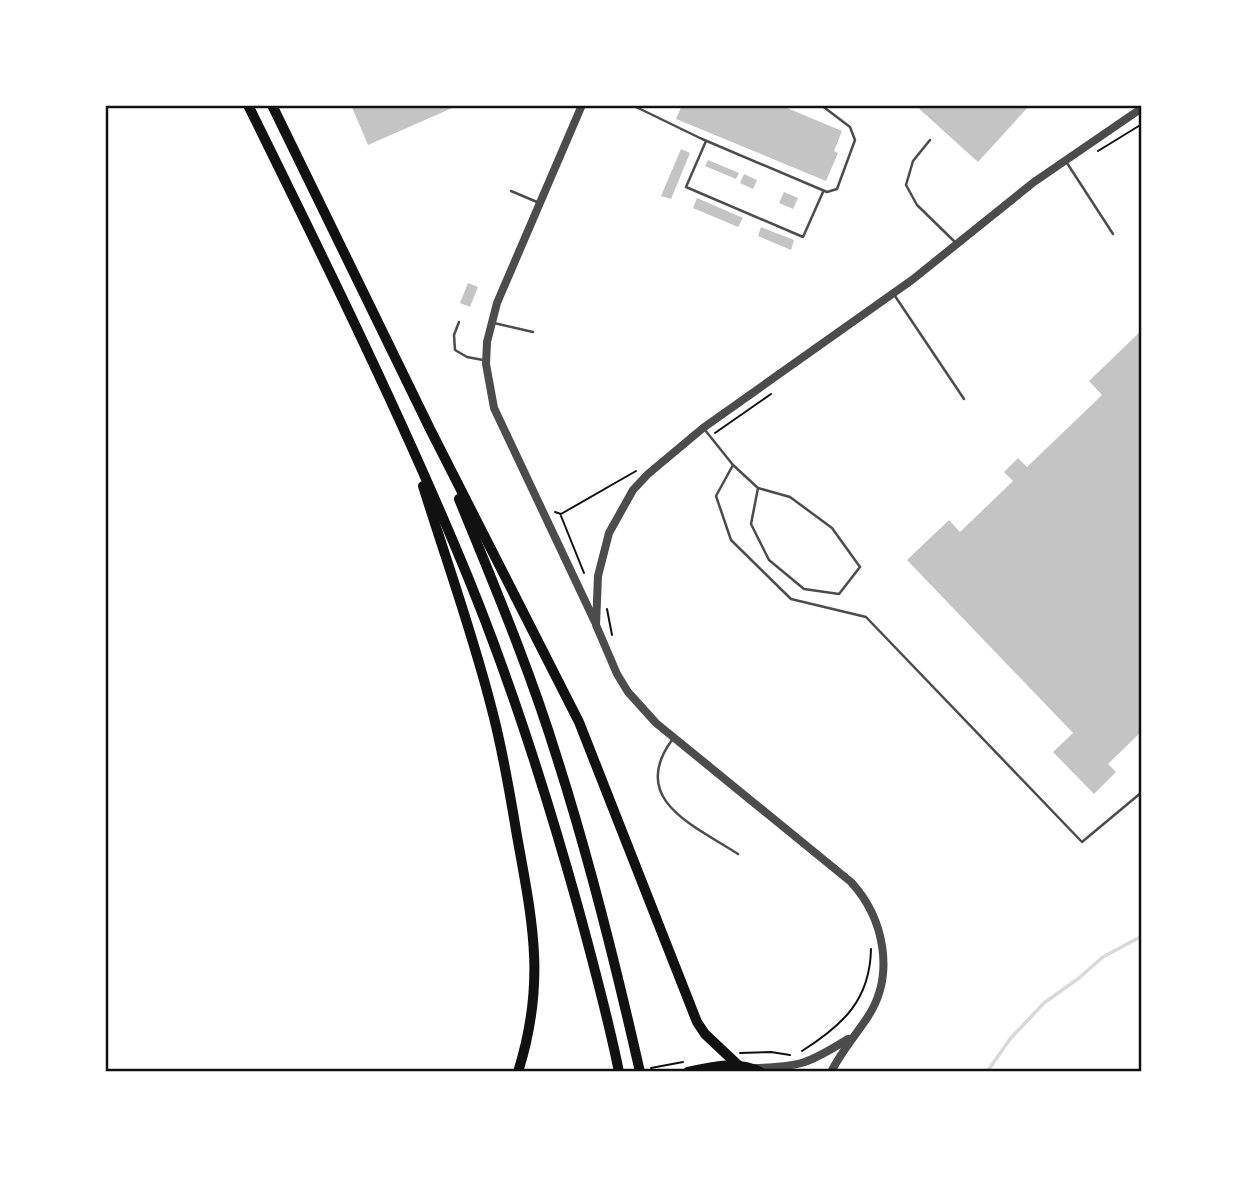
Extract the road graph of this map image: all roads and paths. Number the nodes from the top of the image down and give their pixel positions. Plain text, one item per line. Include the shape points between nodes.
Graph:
1 (248, 105) edge
2 (272, 105) edge
3 (582, 105) edge
4 (632, 105) edge
5 (821, 105) edge
6 (1142, 107) edge
7 (1142, 124) edge
8 (930, 140) dead end
9 (706, 141) junction
10 (1098, 151) dead end
11 (1065, 161) junction
12 (510, 191) dead end
13 (824, 191) junction
14 (540, 203) junction
15 (1113, 234) dead end
16 (958, 244) junction
17 (893, 293) junction
18 (459, 322) dead end
19 (491, 323) junction
20 (533, 332) dead end
21 (486, 360) junction
22 (777, 389) dead end
23 (964, 399) dead end
24 (703, 428) junction
25 (430, 429) junction
26 (406, 435) junction
27 (710, 437) junction
28 (733, 465) junction
29 (640, 468) dead end
30 (758, 488) junction
31 (585, 577) dead end
32 (607, 606) dead end
33 (596, 625) junction
34 (613, 639) dead end
35 (674, 738) junction
36 (1142, 792) edge
37 (738, 854) dead end
38 (872, 942) dead end
39 (853, 1036) junction
40 (727, 1055) junction
41 (689, 1061) dead end
42 (739, 1066) junction
43 (645, 1070) edge
44 (757, 1070) edge
45 (517, 1072) edge
46 (618, 1072) edge
47 (688, 1072) edge
48 (831, 1072) edge

1 - 26 highway
2 - 25 highway
3 - 14 street
4 - 9 lane
5 - 13 lane via 850,127 855,140 836,189
6 - 11 street
7 - 10 path
8 - 16 lane via 913,161 906,185 917,205
9 - 13 lane
9 - 13 lane via 686,187 803,237
11 - 15 lane
11 - 16 street
12 - 14 lane
14 - 19 street
16 - 17 street
17 - 23 lane
17 - 24 street
18 - 21 lane via 455,350
19 - 20 lane
19 - 21 street
21 - 33 street via 494,408
22 - 27 path
24 - 27 lane
24 - 33 street via 648,474 621,508 602,556
25 - 40 highway via 579,722 697,1022
25 - 43 highway via 498,594 557,756
26 - 45 highway via 492,709 527,890 536,976 533,1011
26 - 46 highway via 456,548 537,766 589,948
27 - 28 lane
28 - 30 lane
28 - 36 lane via 716,496 731,540 791,599 866,617 1082,842
29 - 31 path via 561,514
30 - 30 lane via 790,497 832,528 860,567 839,594 804,589 769,560 751,524
32 - 34 path
33 - 35 street via 628,692
35 - 37 lane via 657,767 659,789 683,819
35 - 39 street via 864,897 879,926 883,974 872,1010
38 - 40 path via 871,971 862,993 826,1036 795,1055
39 - 44 street via 799,1066
39 - 48 street
40 - 42 highway
41 - 43 path
42 - 44 main road
42 - 47 main road

